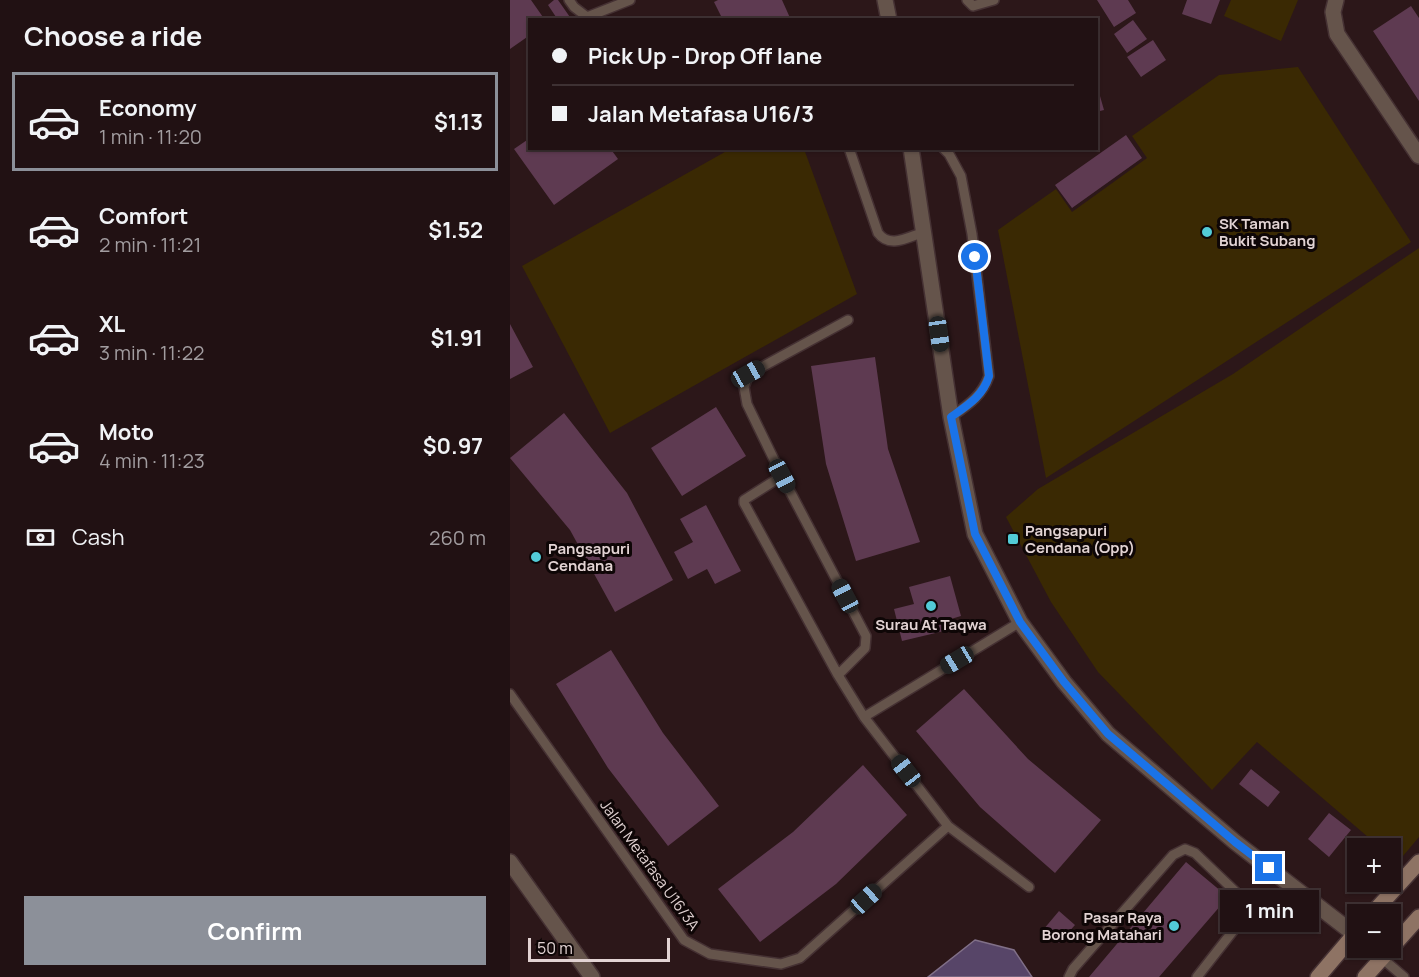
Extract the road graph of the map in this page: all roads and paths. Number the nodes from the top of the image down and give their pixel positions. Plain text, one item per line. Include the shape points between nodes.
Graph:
1 (569, 0) edge
2 (630, 0) edge
3 (885, 0) edge
4 (967, 0) edge
5 (994, 0) edge
6 (1336, 0) edge
7 (889, 18) edge
8 (850, 150) edge
9 (910, 150) edge
10 (945, 150) edge
11 (1419, 156) edge
12 (924, 232) junction
13 (848, 320) dead end
14 (951, 417) junction
15 (782, 476) junction
16 (1020, 622) junction
17 (838, 675) junction
18 (510, 694) edge
19 (864, 717) junction
20 (948, 826) junction
21 (510, 862) edge
22 (1419, 862) edge
23 (1029, 887) dead end
24 (1381, 904) edge
25 (1419, 917) edge
26 (1347, 926) edge
27 (1347, 943) edge
28 (1383, 959) junction
29 (592, 977) edge
30 (1069, 977) edge
31 (1197, 977) edge
32 (1318, 977) edge
33 (1365, 977) edge
34 (1404, 977) edge

1 - 2 lane via 587,17
3 - 7 street
4 - 5 lane via 973,6
6 - 11 street via 1333,12 1337,34
8 - 12 lane via 883,239 896,242
9 - 12 street
10 - 14 lane via 961,176 989,376 978,397
12 - 14 street
13 - 15 lane via 748,374 744,387 747,404
14 - 16 street via 975,534
15 - 17 lane via 866,636 865,648
15 - 17 lane via 744,503
16 - 19 lane
16 - 26 street via 1108,734 1235,842
17 - 19 lane
18 - 20 lane, Jalan Metafasa U16/3A via 684,940 710,954 781,964 800,958
19 - 20 lane
20 - 23 lane
21 - 29 street
22 - 24 main road
25 - 28 main road
27 - 32 main road
28 - 33 main road
28 - 34 lane
30 - 31 lane via 1173,855 1185,849 1195,853 1242,898 1247,913

